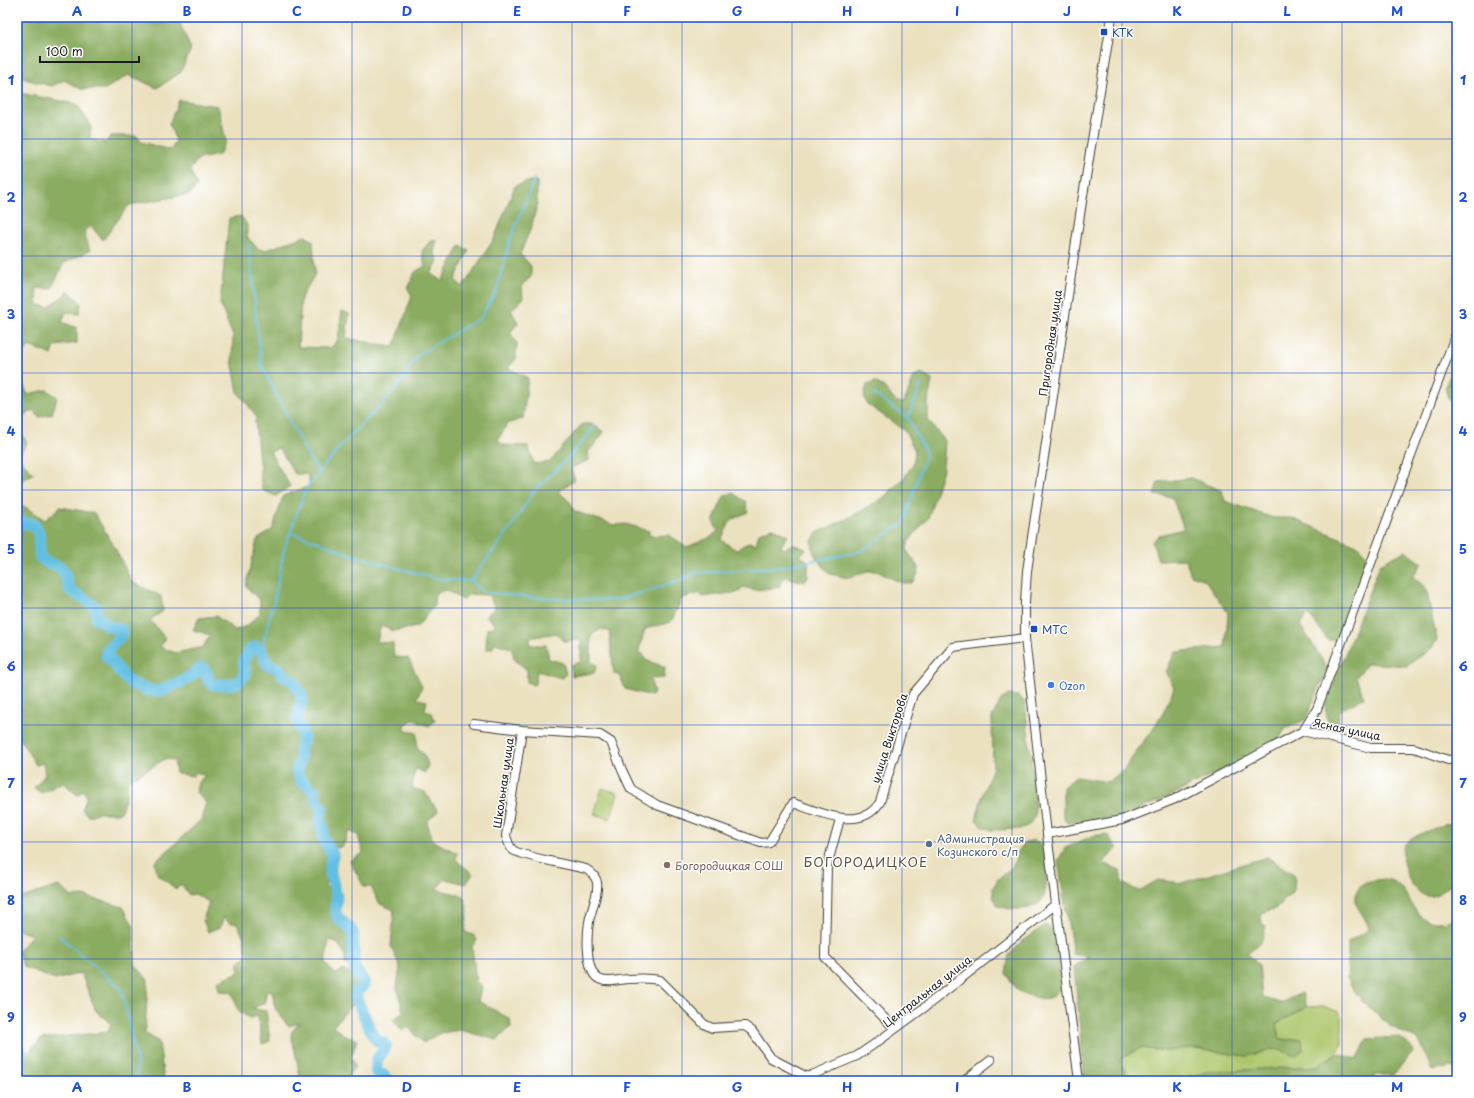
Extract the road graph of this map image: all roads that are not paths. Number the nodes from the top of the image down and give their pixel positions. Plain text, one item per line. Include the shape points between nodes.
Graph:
1 (1112, 17) edge
2 (1457, 332) edge
3 (1025, 638) junction
4 (474, 724) dead end
5 (522, 730) junction
6 (1303, 731) junction
7 (1457, 759) edge
8 (657, 805) joint
9 (840, 818) junction
10 (1047, 834) junction
11 (1056, 904) junction
12 (895, 1029) junction
13 (991, 1060) dead end
14 (806, 1080) edge
15 (964, 1081) edge
16 (1079, 1081) edge

1 - 3 street, Пригородная улица via 1080,208 1027,571
2 - 6 street via 1317,709
3 - 9 street, улица Викторова via 952,646 913,694 877,808 865,816
3 - 10 street, Пригородная улица
4 - 5 street, Школьная улица
5 - 8 street, Школьная улица via 600,735 611,742 631,789
5 - 14 street, Школьная улица via 506,836 508,844 513,850 524,854 586,868 592,872 597,888 589,922 588,946 590,968 594,976 607,981 651,978 660,980 704,1024 712,1028 745,1026 752,1031 771,1058
6 - 7 street, Ясная улица via 1371,748 1414,748 1448,760
6 - 10 street via 1174,799 1122,820
8 - 9 street, улица Викторова via 760,842 769,842 794,803
9 - 12 street via 826,866 825,957
10 - 11 street, Пригородная улица
11 - 12 street, Центральная улица
11 - 16 street, Пригородная улица
12 - 14 street, Центральная улица via 858,1056
13 - 15 street

